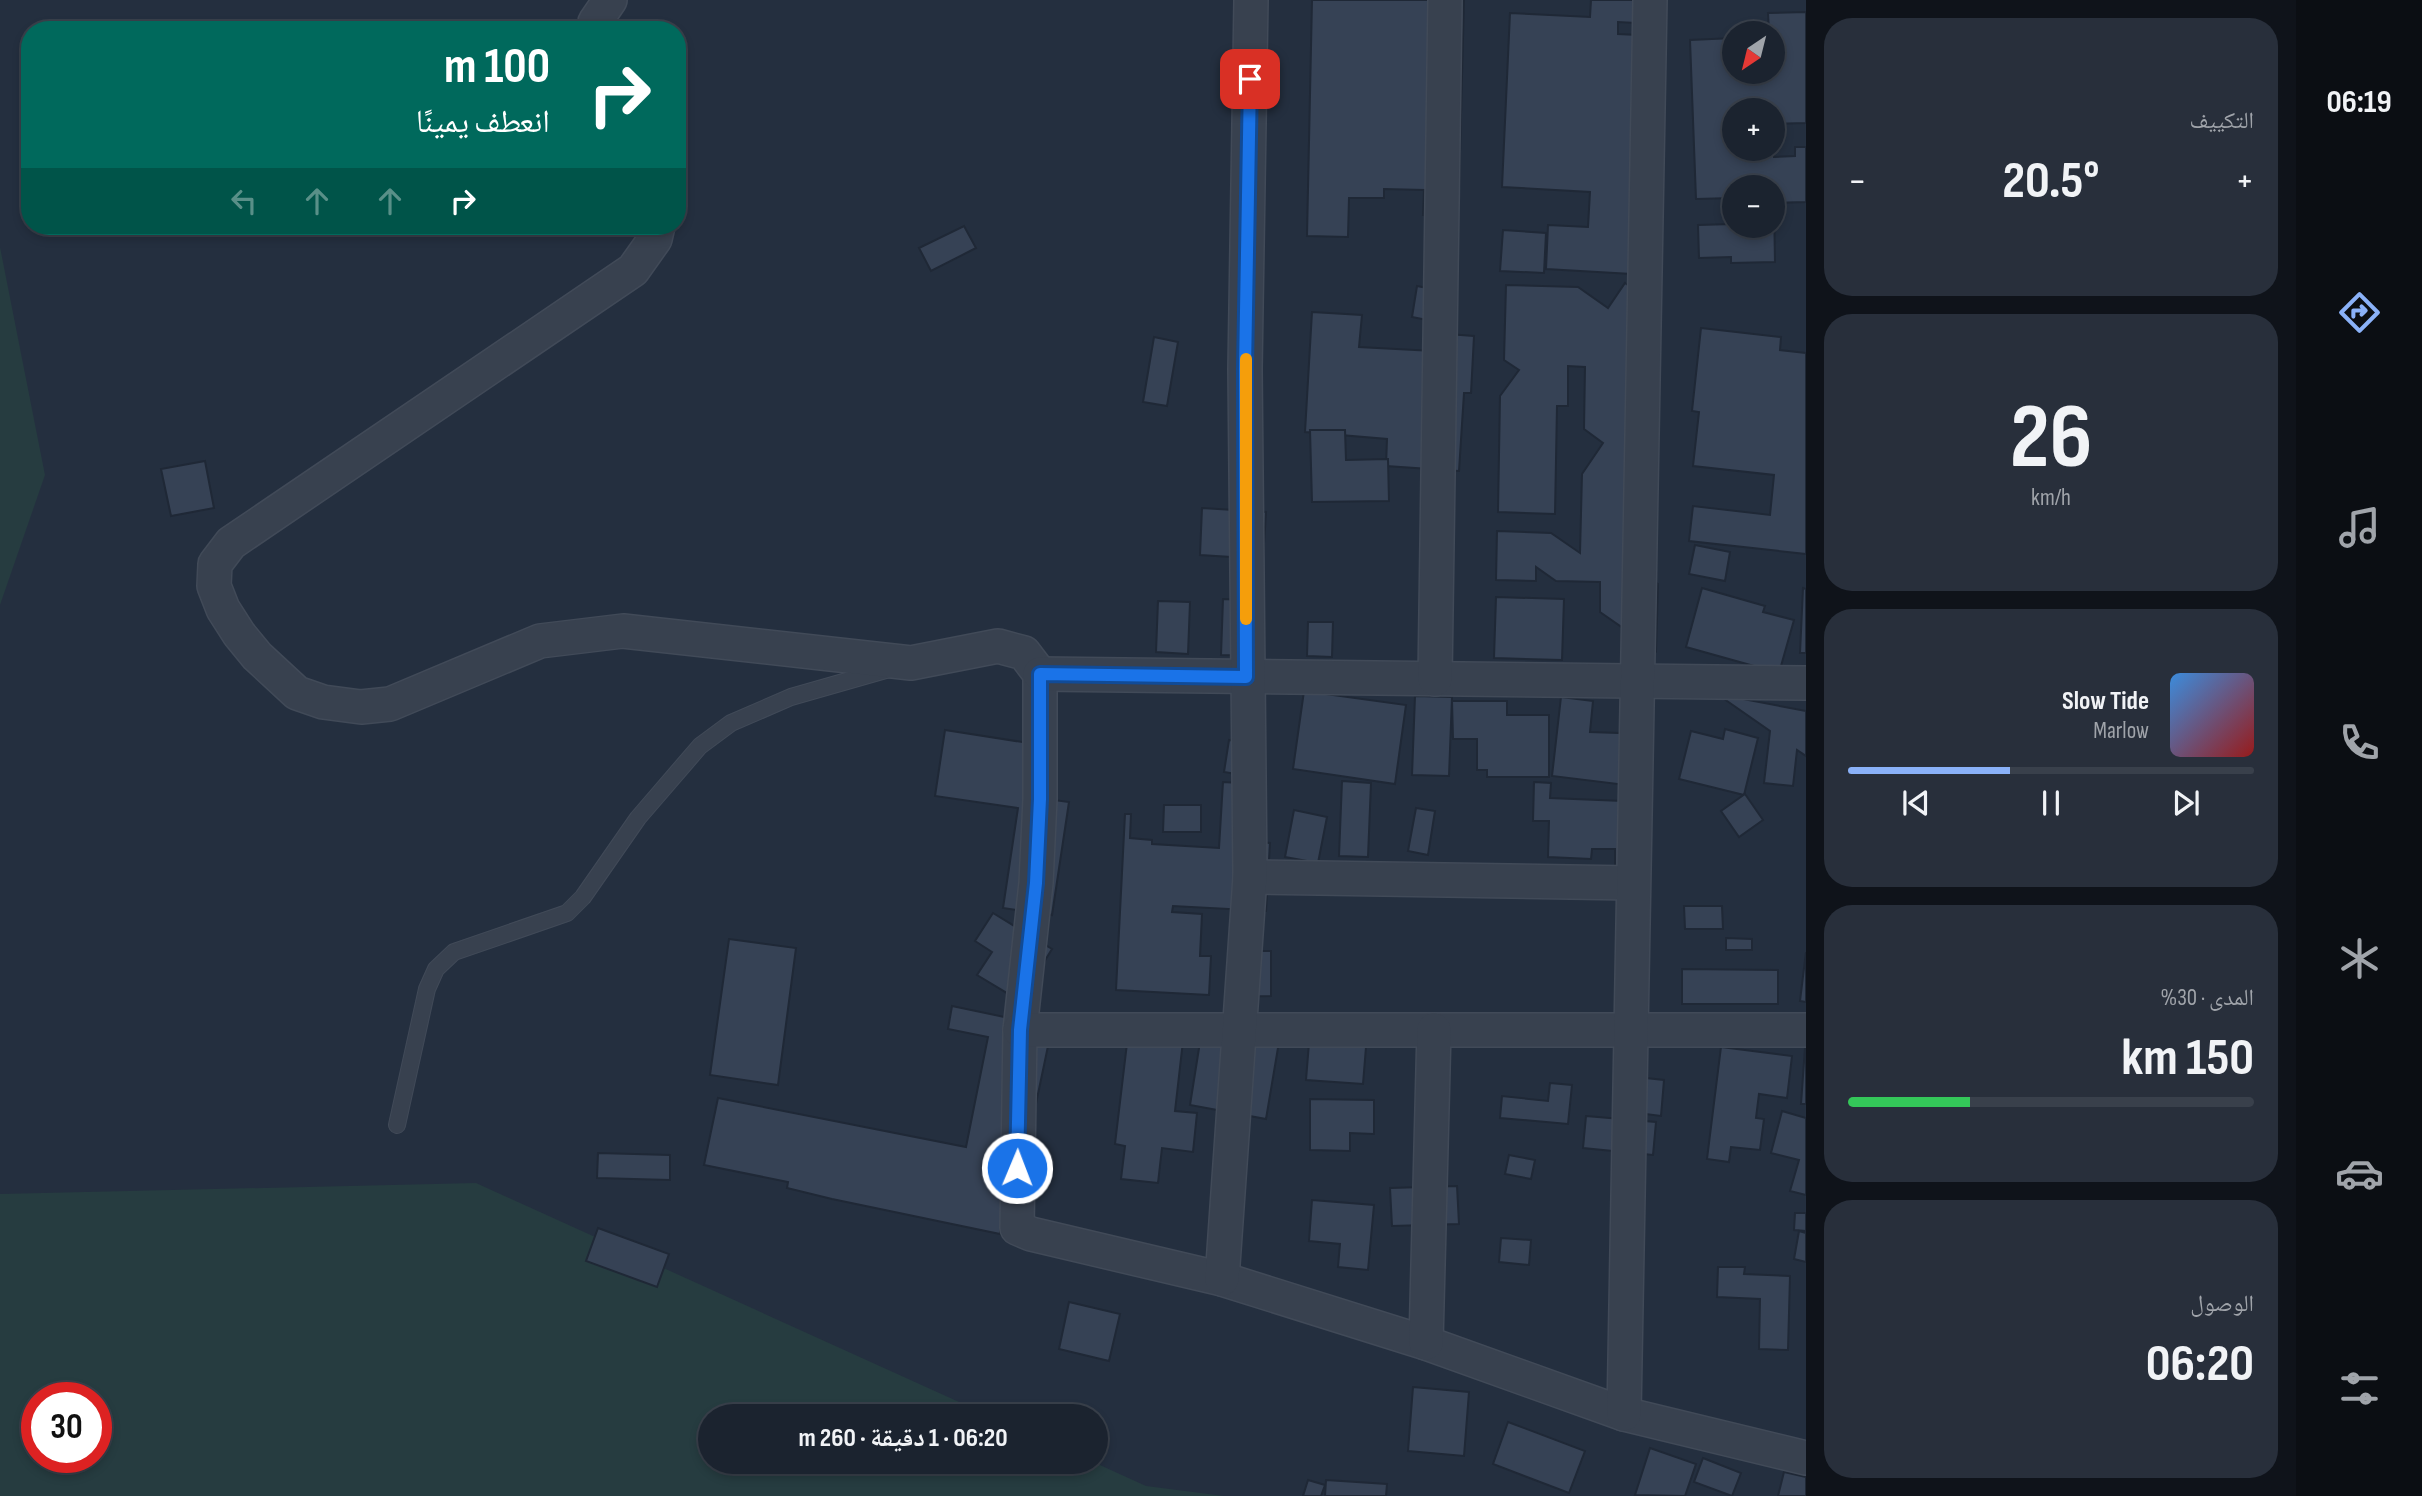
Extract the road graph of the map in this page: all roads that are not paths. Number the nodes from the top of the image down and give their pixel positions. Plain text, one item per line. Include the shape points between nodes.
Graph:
1 (610, 0) edge
2 (1251, 0) edge
3 (1445, 0) edge
4 (1650, 0) edge
5 (596, 21) edge
6 (656, 235) edge
7 (911, 663) junction
8 (1040, 674) junction
9 (1246, 677) junction
10 (1436, 679) junction
11 (1637, 681) junction
12 (1806, 683) edge
13 (1250, 877) junction
14 (1633, 883) junction
15 (1020, 1030) junction
16 (1240, 1030) junction
17 (1434, 1030) junction
18 (1631, 1030) junction
19 (1806, 1030) edge
20 (397, 1125) dead end
21 (1222, 1279) junction
22 (1426, 1342) junction
23 (1624, 1414) junction
24 (1806, 1458) edge

1 - 5 street
2 - 9 street
3 - 10 street
4 - 11 street
6 - 7 street via 634,270 231,543 215,564 214,586 223,610 257,656 297,693 361,707 390,704 540,641 623,631
7 - 8 street via 998,646 1024,653
7 - 20 lane via 791,697 731,723 699,746 567,914 454,952 436,969 427,989
8 - 9 street
8 - 15 street via 1037,859
9 - 10 street
9 - 13 street
10 - 11 street
11 - 12 street
11 - 14 street
13 - 14 street
13 - 16 street
14 - 18 street
15 - 16 street
15 - 21 street via 1017,1228
16 - 17 street
16 - 21 street
17 - 18 street
17 - 22 street
18 - 19 street
18 - 23 street
21 - 22 street
22 - 23 street
23 - 24 street

